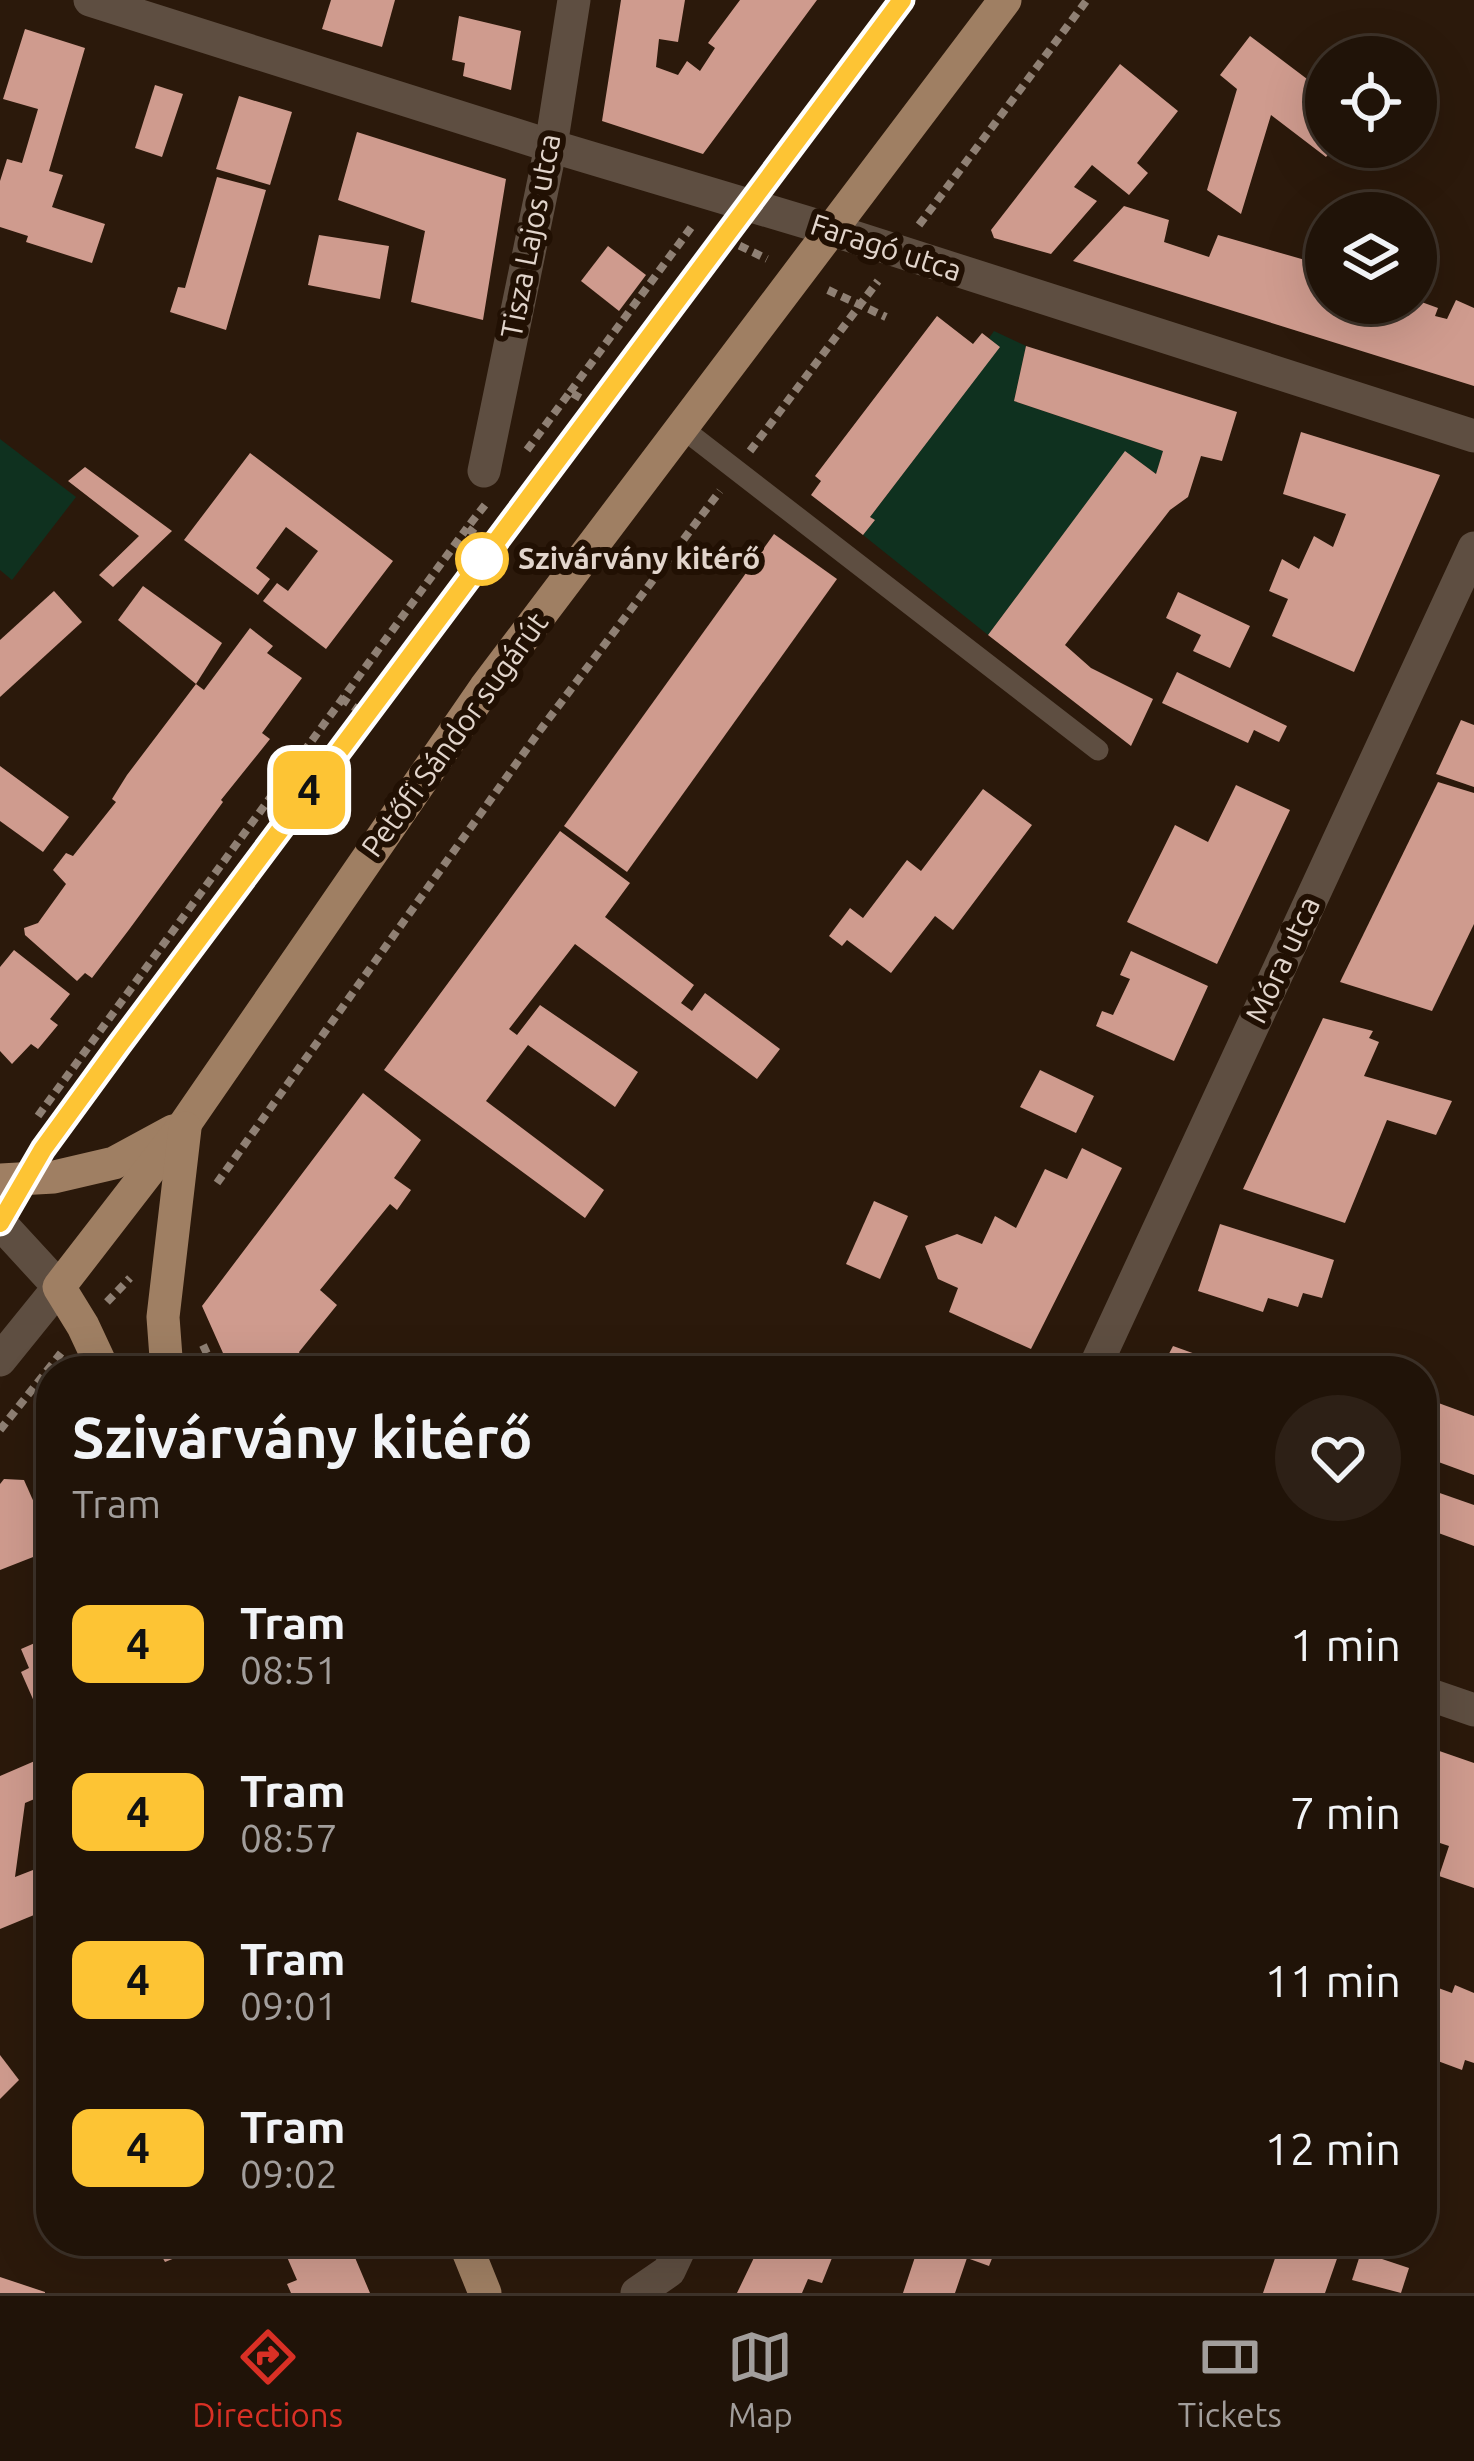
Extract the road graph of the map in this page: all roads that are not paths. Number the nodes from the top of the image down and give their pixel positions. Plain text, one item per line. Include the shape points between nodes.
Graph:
1 (90, 0) edge
2 (574, 0) edge
3 (1005, 0) edge
4 (550, 146) junction
5 (832, 230) junction
6 (682, 428) junction
7 (1474, 436) edge
8 (484, 471) dead end
9 (1474, 548) edge
10 (1098, 750) dead end
11 (185, 1124) junction
12 (0, 1180) edge
13 (0, 1223) edge
14 (59, 1287) junction
15 (97, 1356) edge
16 (166, 1356) edge
17 (1100, 1356) edge
18 (0, 1360) edge
19 (1437, 1697) edge
20 (1474, 1710) edge
21 (470, 2256) edge
22 (676, 2256) edge
23 (485, 2293) edge
24 (637, 2293) edge

1 - 4 street, Faragó utca
2 - 4 street, Tisza Lajos utca
3 - 5 main road, Petőfi Sándor sugárút
4 - 5 street, Faragó utca
4 - 8 street, Tisza Lajos utca
5 - 6 main road, Petőfi Sándor sugárút
5 - 7 street, Faragó utca
6 - 10 lane
6 - 11 main road, Petőfi Sándor sugárút via 485,688
9 - 17 street, Móra utca
11 - 12 main road via 114,1163
11 - 14 main road, Petőfi Sándor sugárút
11 - 16 main road via 163,1317
13 - 14 street
14 - 15 main road
14 - 18 street, Petőfi Sándor sugárút
19 - 20 street
21 - 23 main road
22 - 24 street via 669,2271

